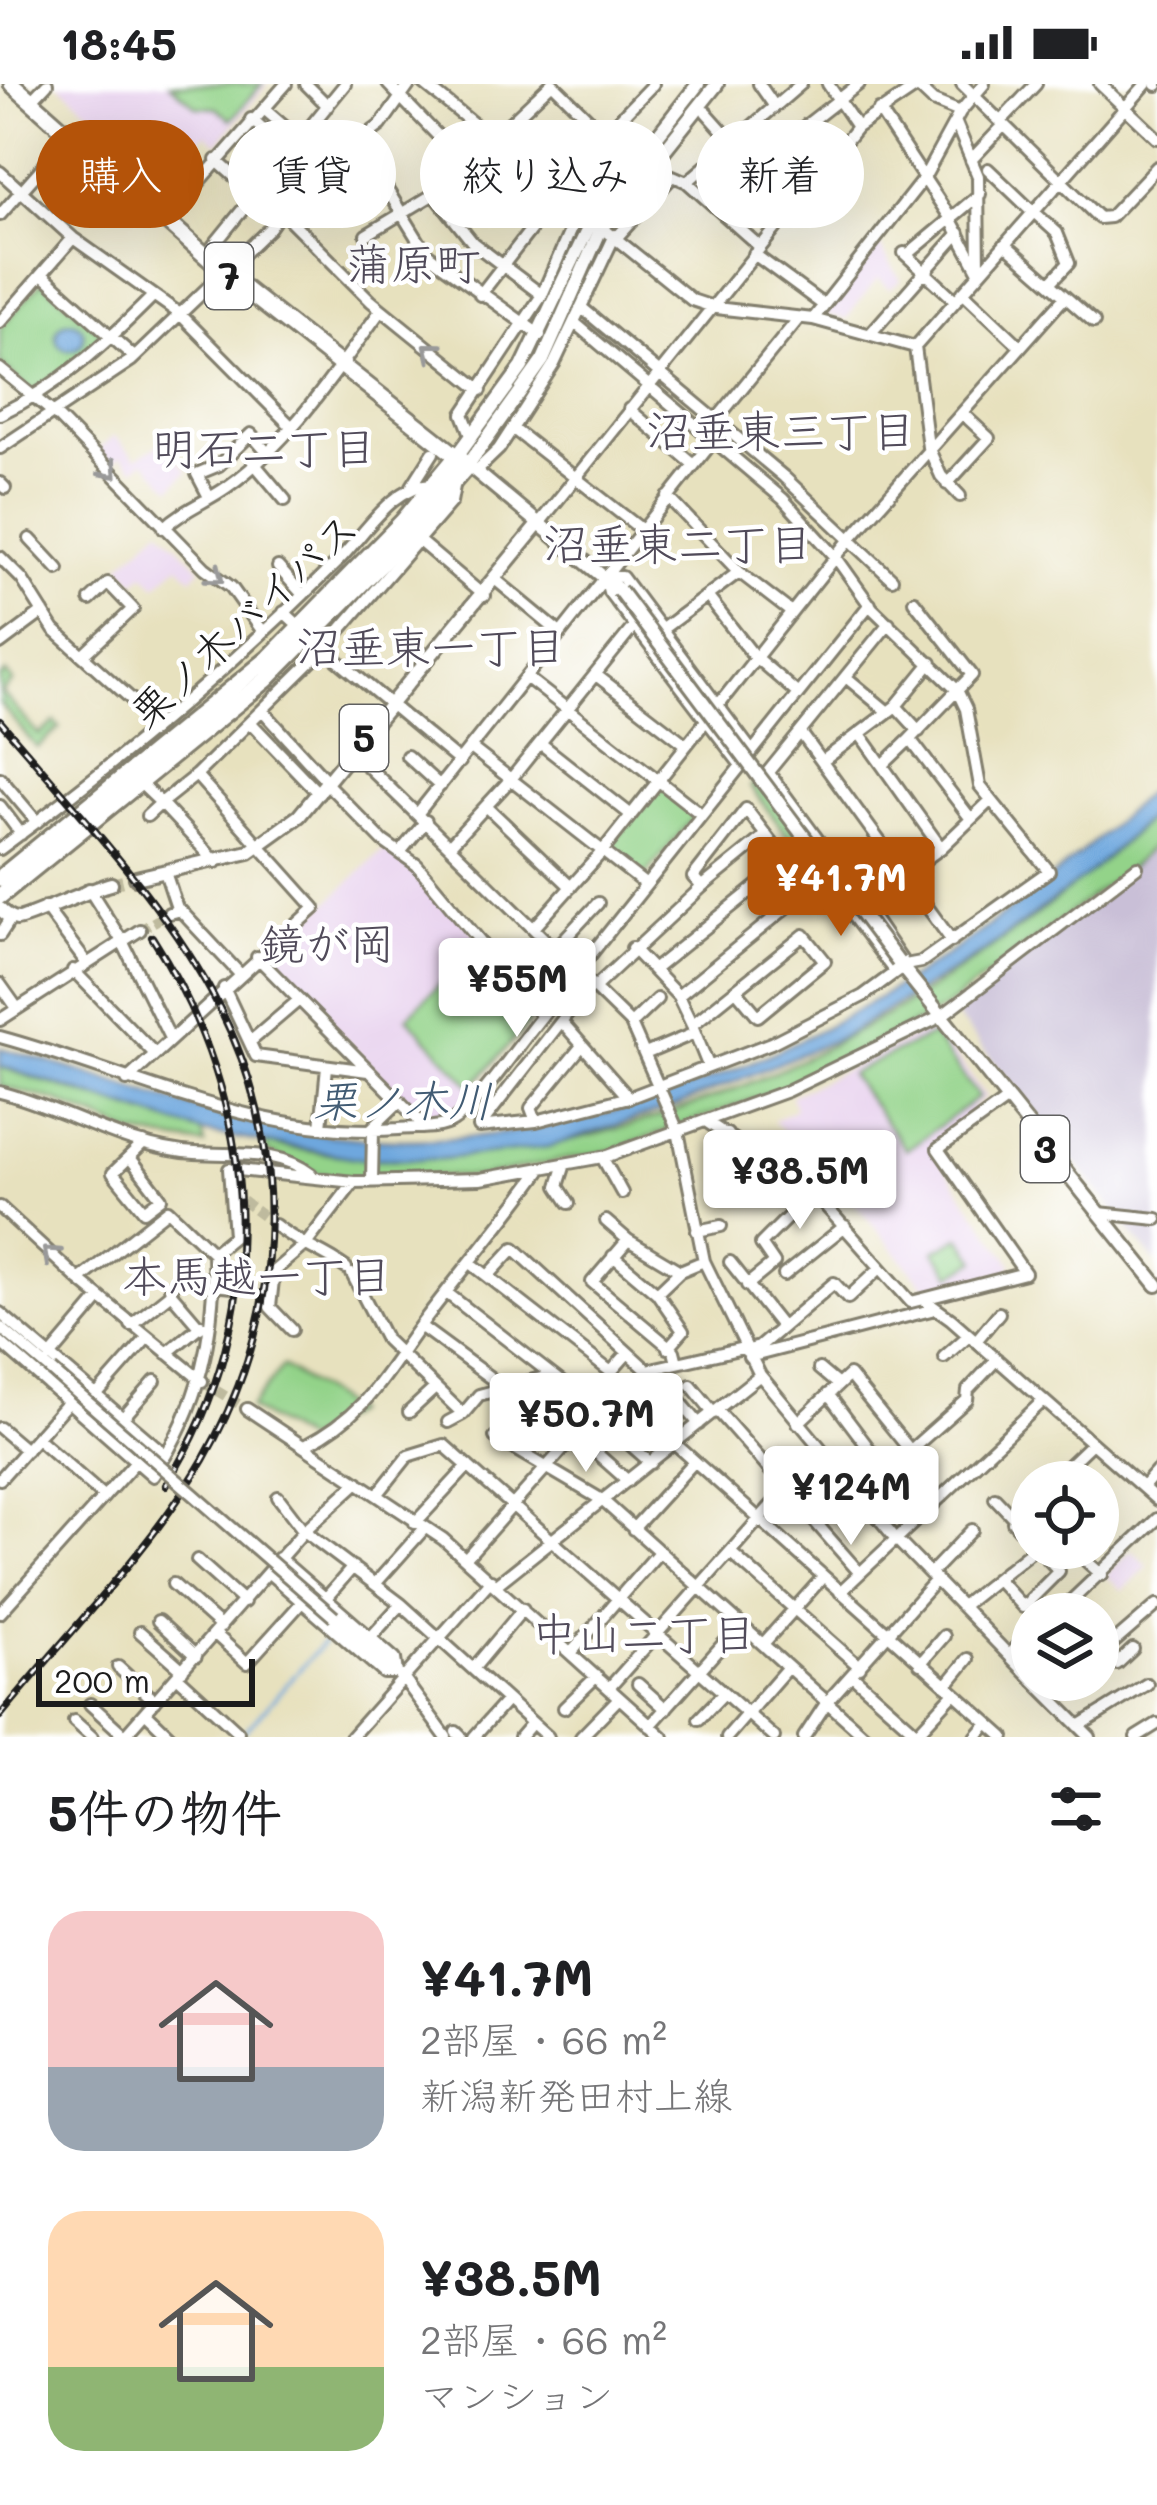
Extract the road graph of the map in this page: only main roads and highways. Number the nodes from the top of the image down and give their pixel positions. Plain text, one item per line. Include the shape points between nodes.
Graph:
1 (12, 84) edge
2 (698, 84) edge
3 (717, 84) edge
4 (672, 120) edge
5 (672, 136) edge
6 (595, 228) edge
7 (596, 228) edge
8 (467, 464) junction
9 (541, 521) junction
10 (312, 638) junction
11 (0, 878) edge
12 (136, 878) tunnel mouth
13 (111, 884) tunnel mouth
14 (0, 896) edge
15 (6, 914) edge
16 (1157, 1285) edge

1 - 8 highway, 7 via 224,271
2 - 4 main road, 栗ノ木バイパス
3 - 5 main road, 栗ノ木バイパス
6 - 8 main road, 栗ノ木バイパス via 540,335 472,437
7 - 8 main road, 栗ノ木バイパス via 543,360
8 - 9 main road, 3
8 - 10 highway, 栗ノ木バイパス
8 - 10 highway, 栗ノ木バイパス via 433,484
9 - 12 main road, 5 via 324,786 261,847
9 - 16 main road, 3, bridge via 620,590 901,968
10 - 11 highway, 栗ノ木バイパス
10 - 14 highway, 栗ノ木バイパス
13 - 15 main road via 24,919

